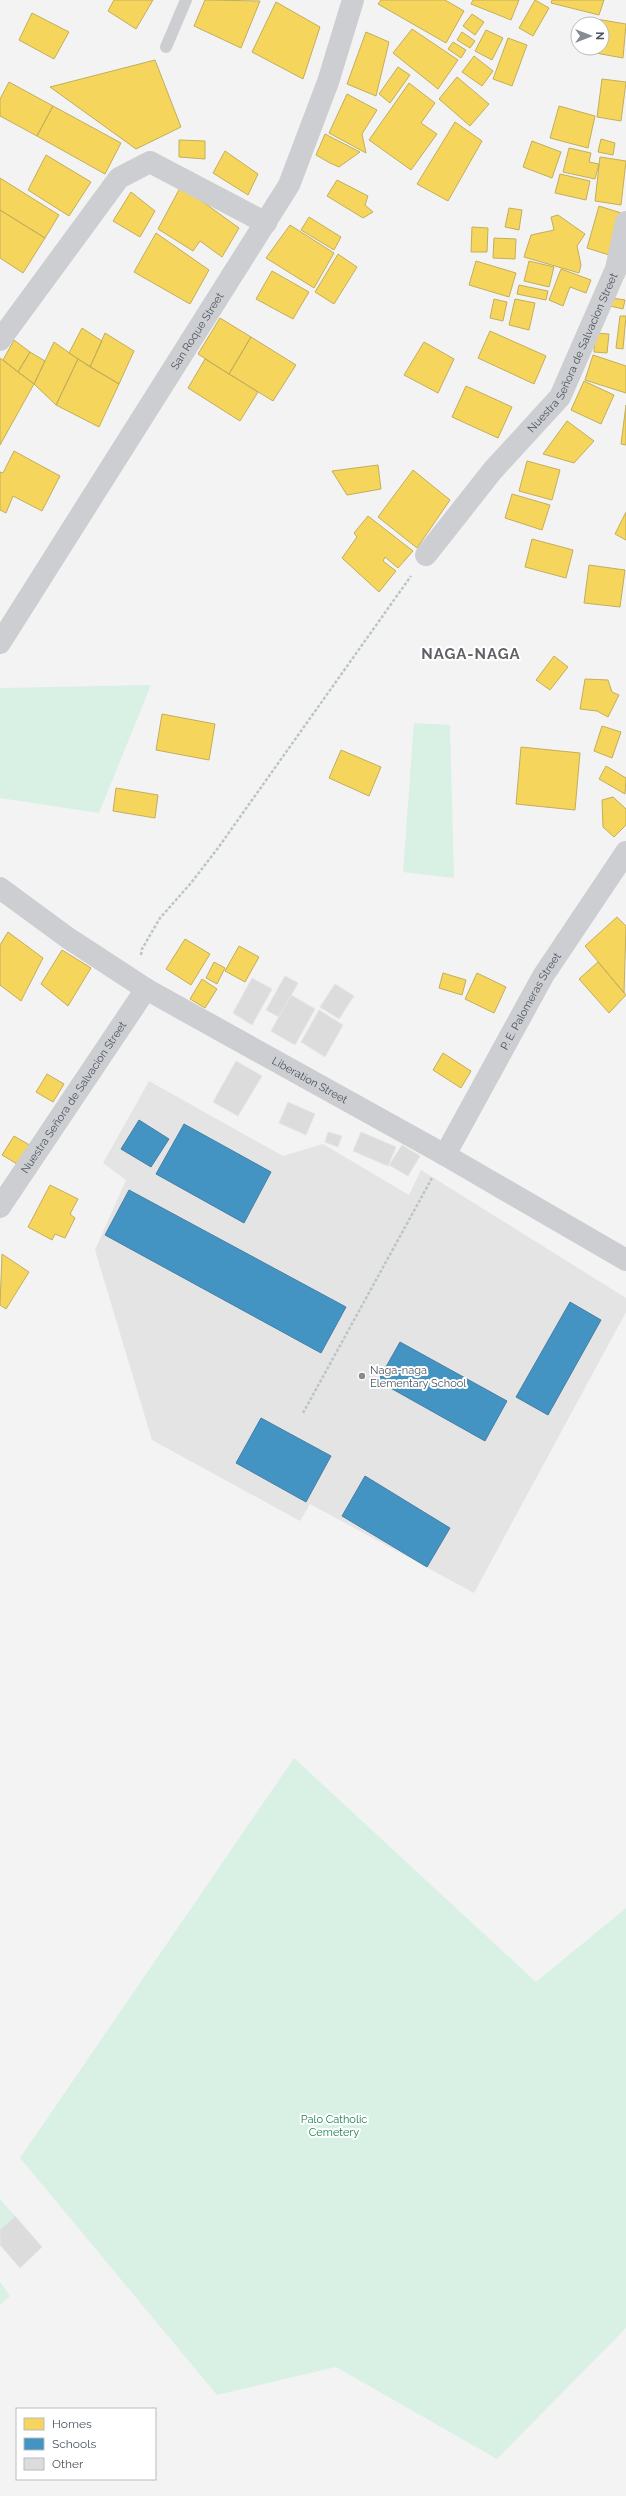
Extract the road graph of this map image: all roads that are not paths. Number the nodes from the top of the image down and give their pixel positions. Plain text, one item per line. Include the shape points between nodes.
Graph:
1 (186, 0) edge
2 (353, 0) edge
3 (166, 47) dead end
4 (626, 222) edge
5 (266, 224) junction
6 (0, 340) edge
7 (426, 555) road end
8 (0, 643) edge
9 (626, 852) edge
10 (0, 888) edge
11 (146, 989) junction
12 (445, 1155) junction
13 (0, 1206) edge
14 (626, 1260) edge

1 - 3 lane
2 - 5 street, San Roque Street via 328,82 289,185
4 - 7 street, Nuestra Señora de Salvacion Street via 616,269 560,398 493,470
5 - 6 street via 150,162 119,178
5 - 8 street, San Roque Street
9 - 12 street, P. E. Palomeras Street via 543,976
10 - 11 street, Liberation Street via 68,938
11 - 12 street, Liberation Street
11 - 13 street, Nuestra Señora de Salvacion Street
12 - 14 street, Liberation Street

